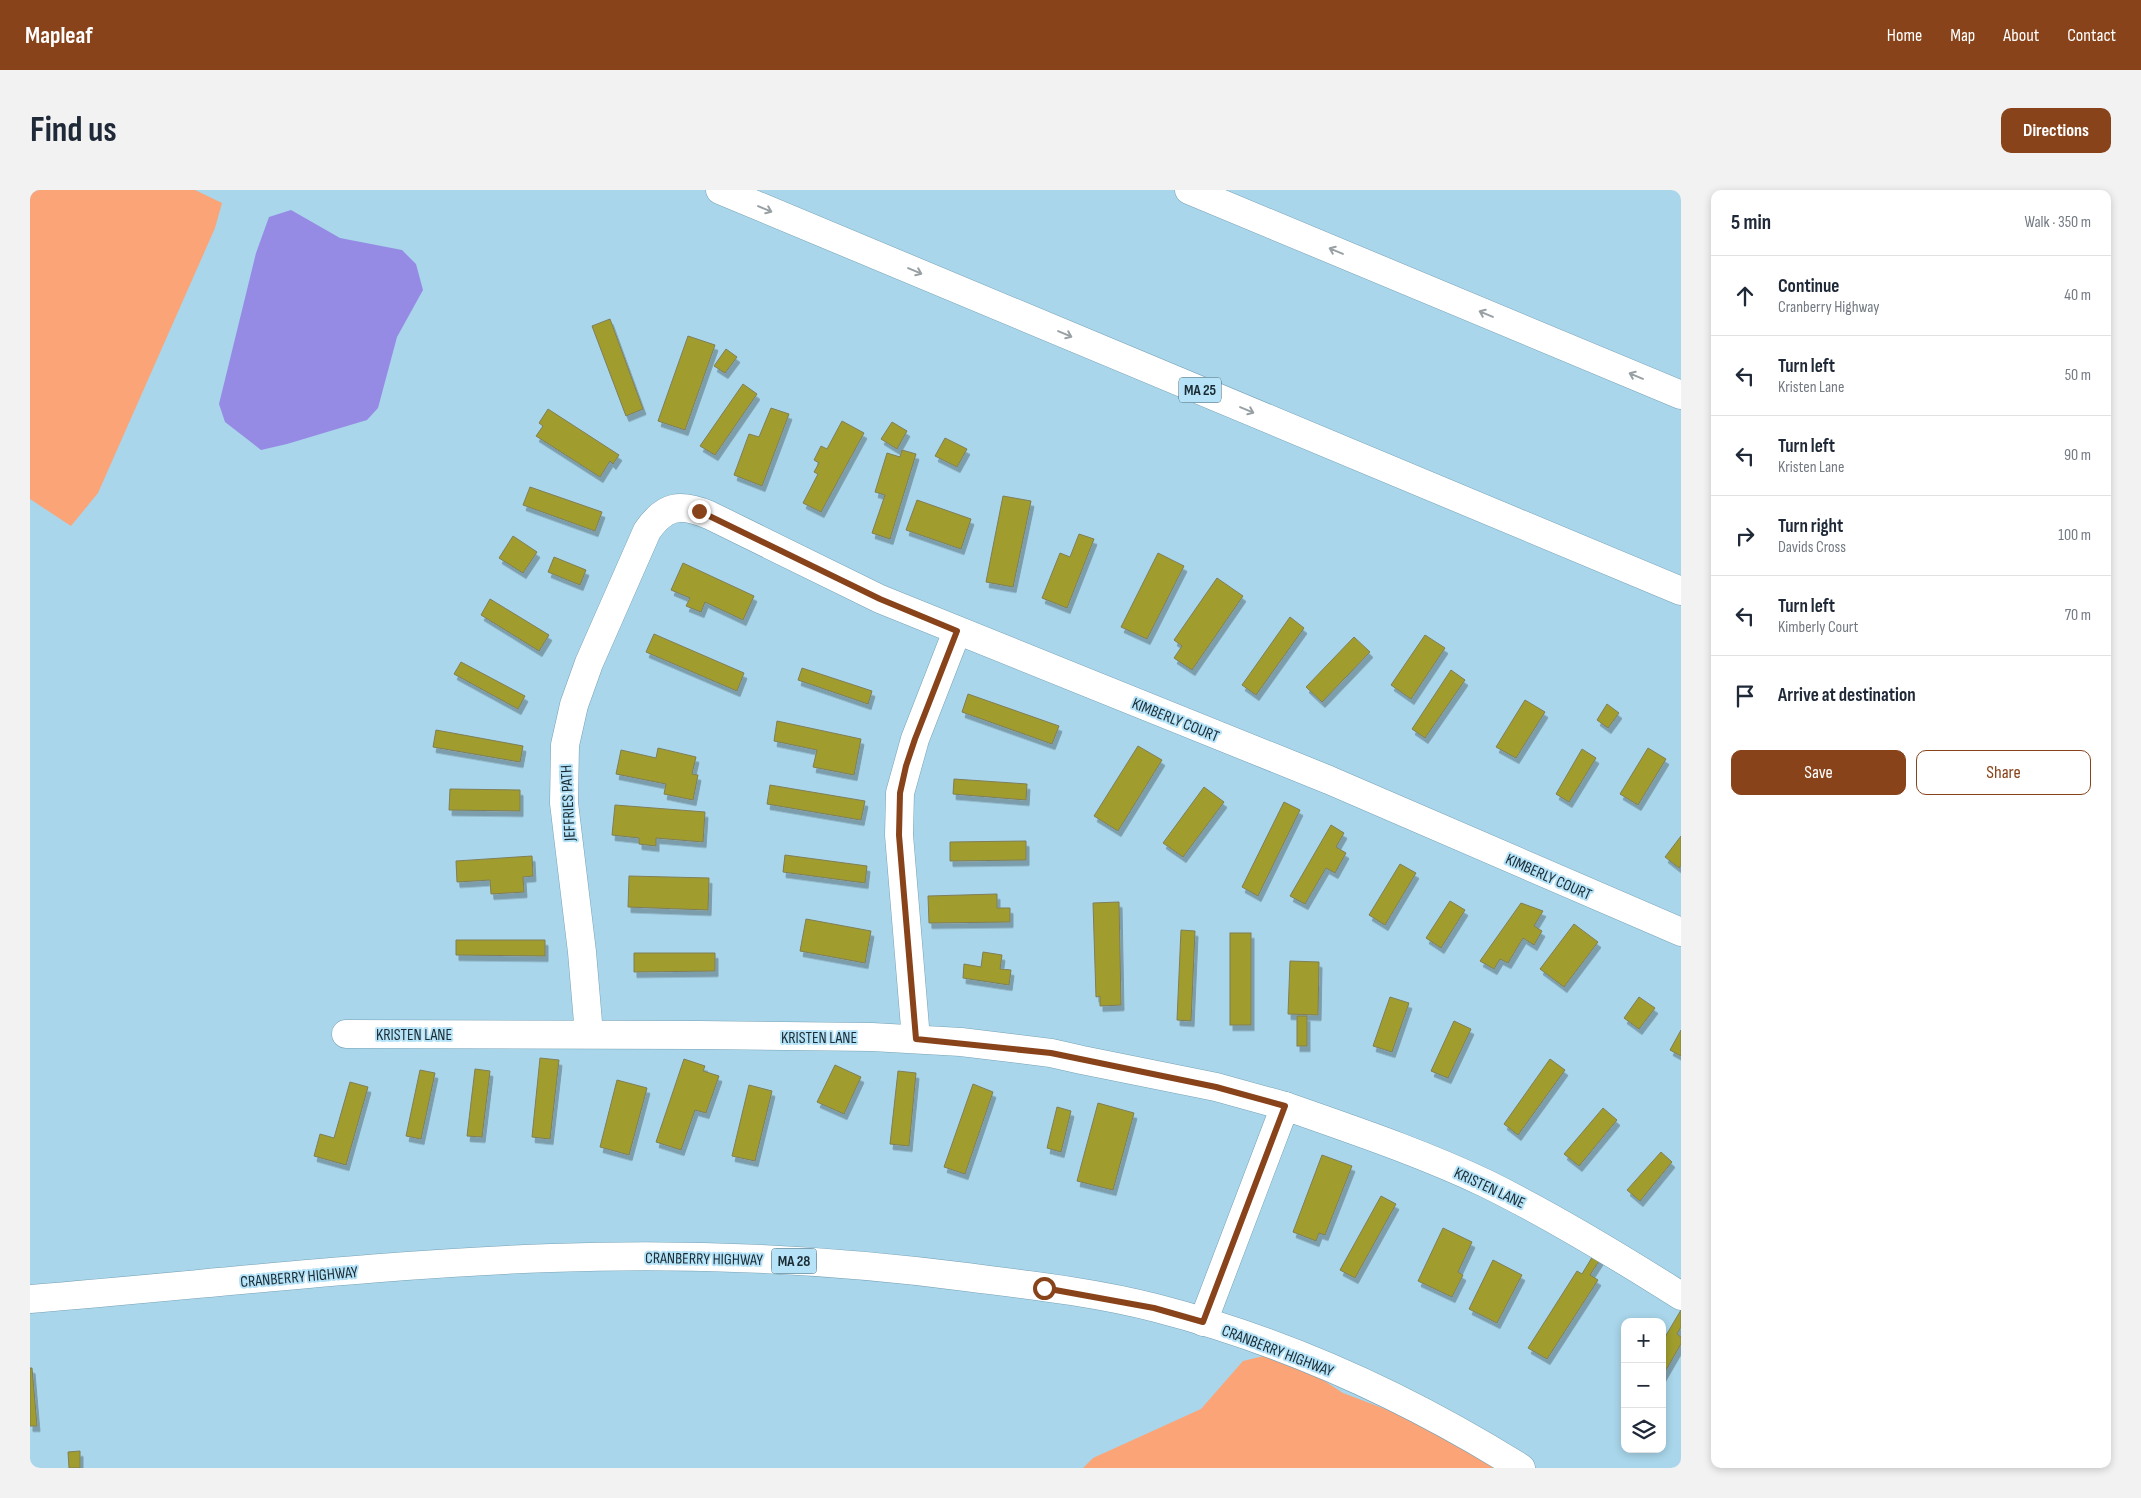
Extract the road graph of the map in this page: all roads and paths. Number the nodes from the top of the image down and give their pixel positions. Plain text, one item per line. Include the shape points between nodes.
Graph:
1 (720, 190) edge
2 (1189, 190) edge
3 (1681, 395) edge
4 (673, 508) joint
5 (1681, 591) edge
6 (957, 631) junction
7 (1681, 932) edge
8 (346, 1034) dead end
9 (589, 1034) junction
10 (916, 1039) junction
11 (1285, 1106) junction
12 (1681, 1296) edge
13 (30, 1299) edge
14 (1203, 1322) junction
15 (1521, 1468) edge

1 -> 5 main road, MA 25
3 -> 2 main road
4 - 6 main road, KIMBERLY COURT via 690,508 709,515 880,599
4 - 9 main road, JEFFRIES PATH via 660,516 647,531 620,590 574,705 565,745 564,803
6 - 7 main road, KIMBERLY COURT via 1329,780
6 - 10 main road via 915,739 900,793 899,835
8 - 9 main road, KRISTEN LANE
9 - 10 main road, KRISTEN LANE
10 - 11 main road, KRISTEN LANE via 1051,1053 1216,1087
11 - 12 main road, KRISTEN LANE via 1485,1183 1566,1226
11 - 14 main road
13 - 14 main road, CRANBERRY HIGHWAY / MA 28 via 477,1261 665,1256 906,1269 1099,1296
14 - 15 main road, CRANBERRY HIGHWAY / MA 28 via 1349,1378 1446,1424

